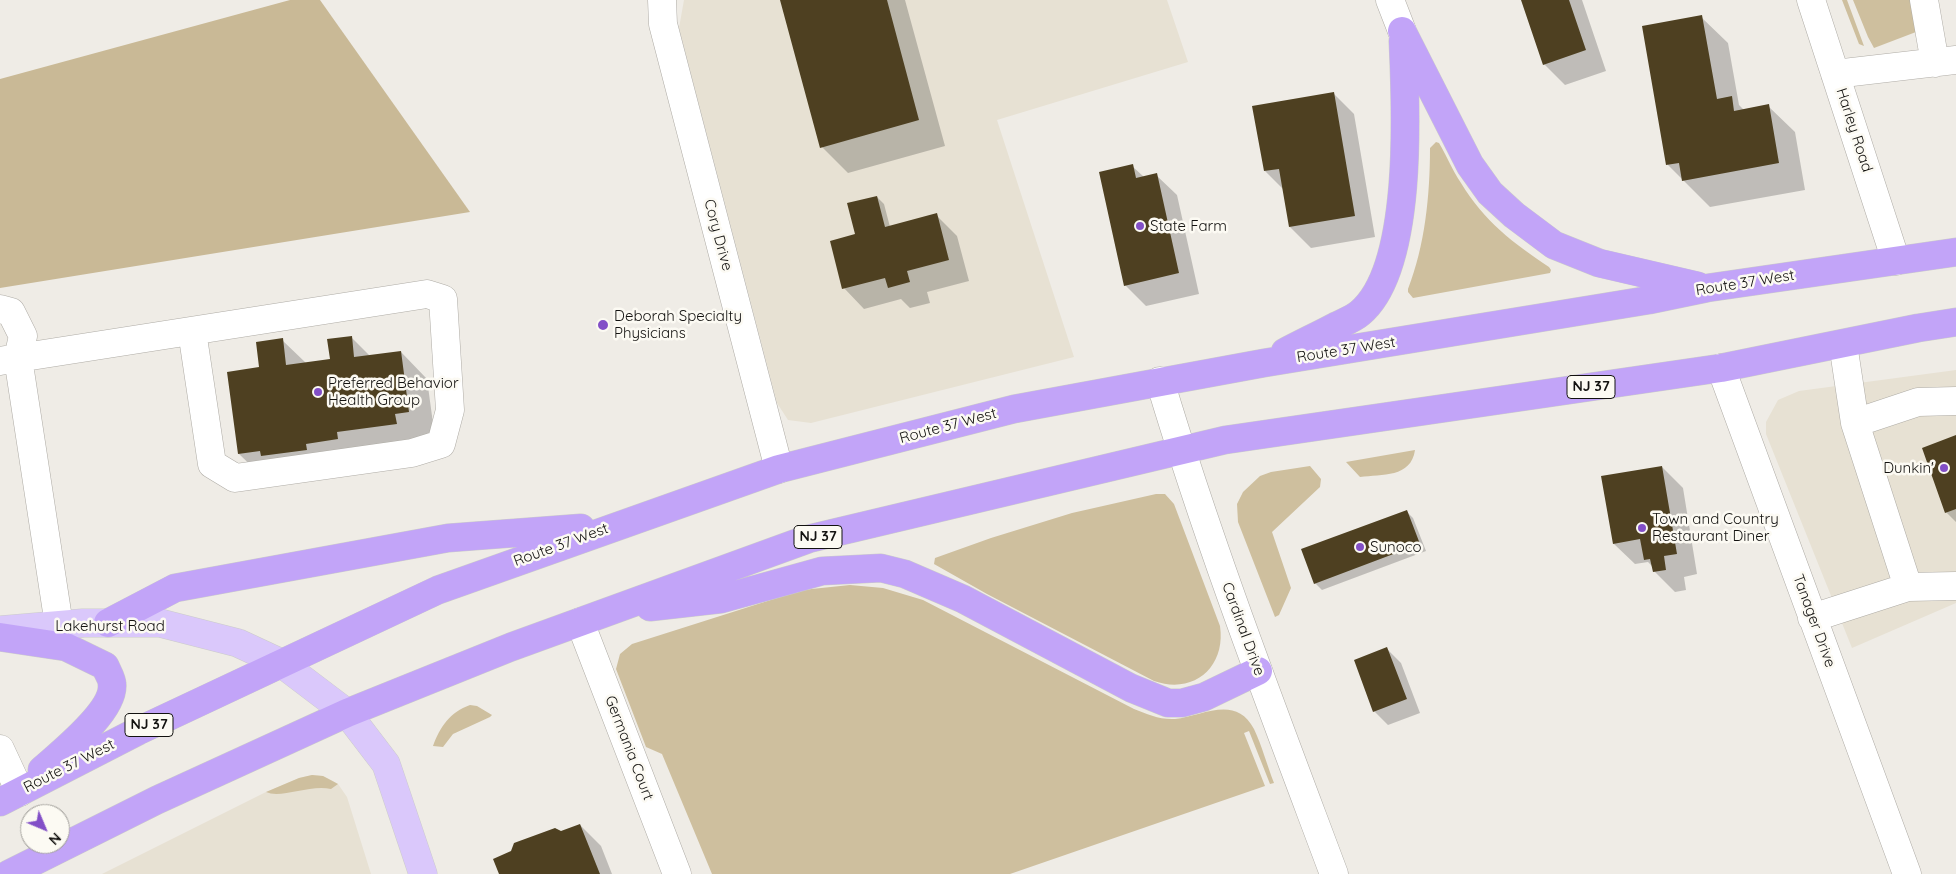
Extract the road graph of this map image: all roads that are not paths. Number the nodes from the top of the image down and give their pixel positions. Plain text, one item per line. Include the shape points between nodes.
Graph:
1 (662, 0) edge
2 (1390, 0) edge
3 (1812, 0) edge
4 (1924, 0) edge
5 (1402, 31) junction
6 (1945, 62) edge
7 (1835, 74) junction
8 (1956, 252) edge
9 (1896, 261) junction
10 (1707, 288) junction
11 (0, 309) edge
12 (1956, 322) edge
13 (192, 331) junction
14 (1843, 344) junction
15 (9, 359) edge
16 (1264, 363) junction
17 (1721, 368) junction
18 (1160, 381) junction
19 (1956, 401) edge
20 (1855, 424) junction
21 (1180, 450) junction
22 (779, 470) junction
23 (618, 525) junction
24 (1956, 586) edge
25 (1908, 587) junction
26 (592, 618) junction
27 (1812, 618) junction
28 (108, 623) junction
29 (60, 625) junction
30 (0, 630) edge
31 (0, 637) edge
32 (281, 663) junction
33 (1258, 672) junction
34 (347, 713) junction
35 (0, 749) edge
36 (10, 797) edge
37 (9, 874) edge
38 (423, 874) edge
39 (677, 874) edge
40 (1334, 874) edge
41 (1907, 874) edge

1 - 22 street, Cory Drive via 662,24
2 - 5 street
3 - 7 street, Harley Road
4 - 6 street
5 - 10 highway via 1470,165 1490,193 1514,215 1554,245 1599,263
5 - 16 highway via 1406,114 1402,202 1389,263 1378,292 1360,314
6 - 7 street
7 - 9 street, Harley Road
8 - 9 highway, Route 37 West / NJ 37
9 - 10 highway, Route 37 West / NJ 37
10 - 16 highway, Route 37 West / NJ 37
11 - 15 street via 11,312 23,336
12 - 14 highway, NJ 37
13 - 13 street via 427,294 443,299 450,410 441,444 412,453 235,478 212,464
13 - 15 street
14 - 17 highway, NJ 37
14 - 20 street
15 - 29 street
16 - 18 highway, Route 37 West / NJ 37
17 - 21 highway, NJ 37 via 1225,440
17 - 27 street, Tanager Drive
18 - 21 street, Cardinal Drive
18 - 22 highway, Route 37 West / NJ 37 via 1014,409
19 - 20 street via 1918,402
20 - 25 street
21 - 26 highway, NJ 37 via 808,540
21 - 33 street, Cardinal Drive
22 - 23 highway, Route 37 West / NJ 37
23 - 28 highway via 448,538 174,588
23 - 32 highway, Route 37 West / NJ 37 via 438,590
24 - 25 street
25 - 27 street
26 - 33 highway via 721,599 822,571 881,568 905,574 963,599 1131,688 1168,702 1182,703 1204,697
26 - 34 highway, NJ 37
26 - 39 street, Germania Court
27 - 41 street, Tanager Drive
28 - 29 main road, Lakehurst Road
28 - 32 main road, Lakehurst Road via 160,623 238,643
29 - 30 main road, Lakehurst Road
31 - 36 highway via 66,647 105,666 112,684 108,704 97,719
32 - 34 main road, Lakehurst Road
32 - 36 highway, Route 37 West / NJ 37
33 - 40 street, Cardinal Drive
34 - 37 highway, NJ 37 via 157,800
34 - 38 main road, Lakehurst Road via 386,764
35 - 36 street

